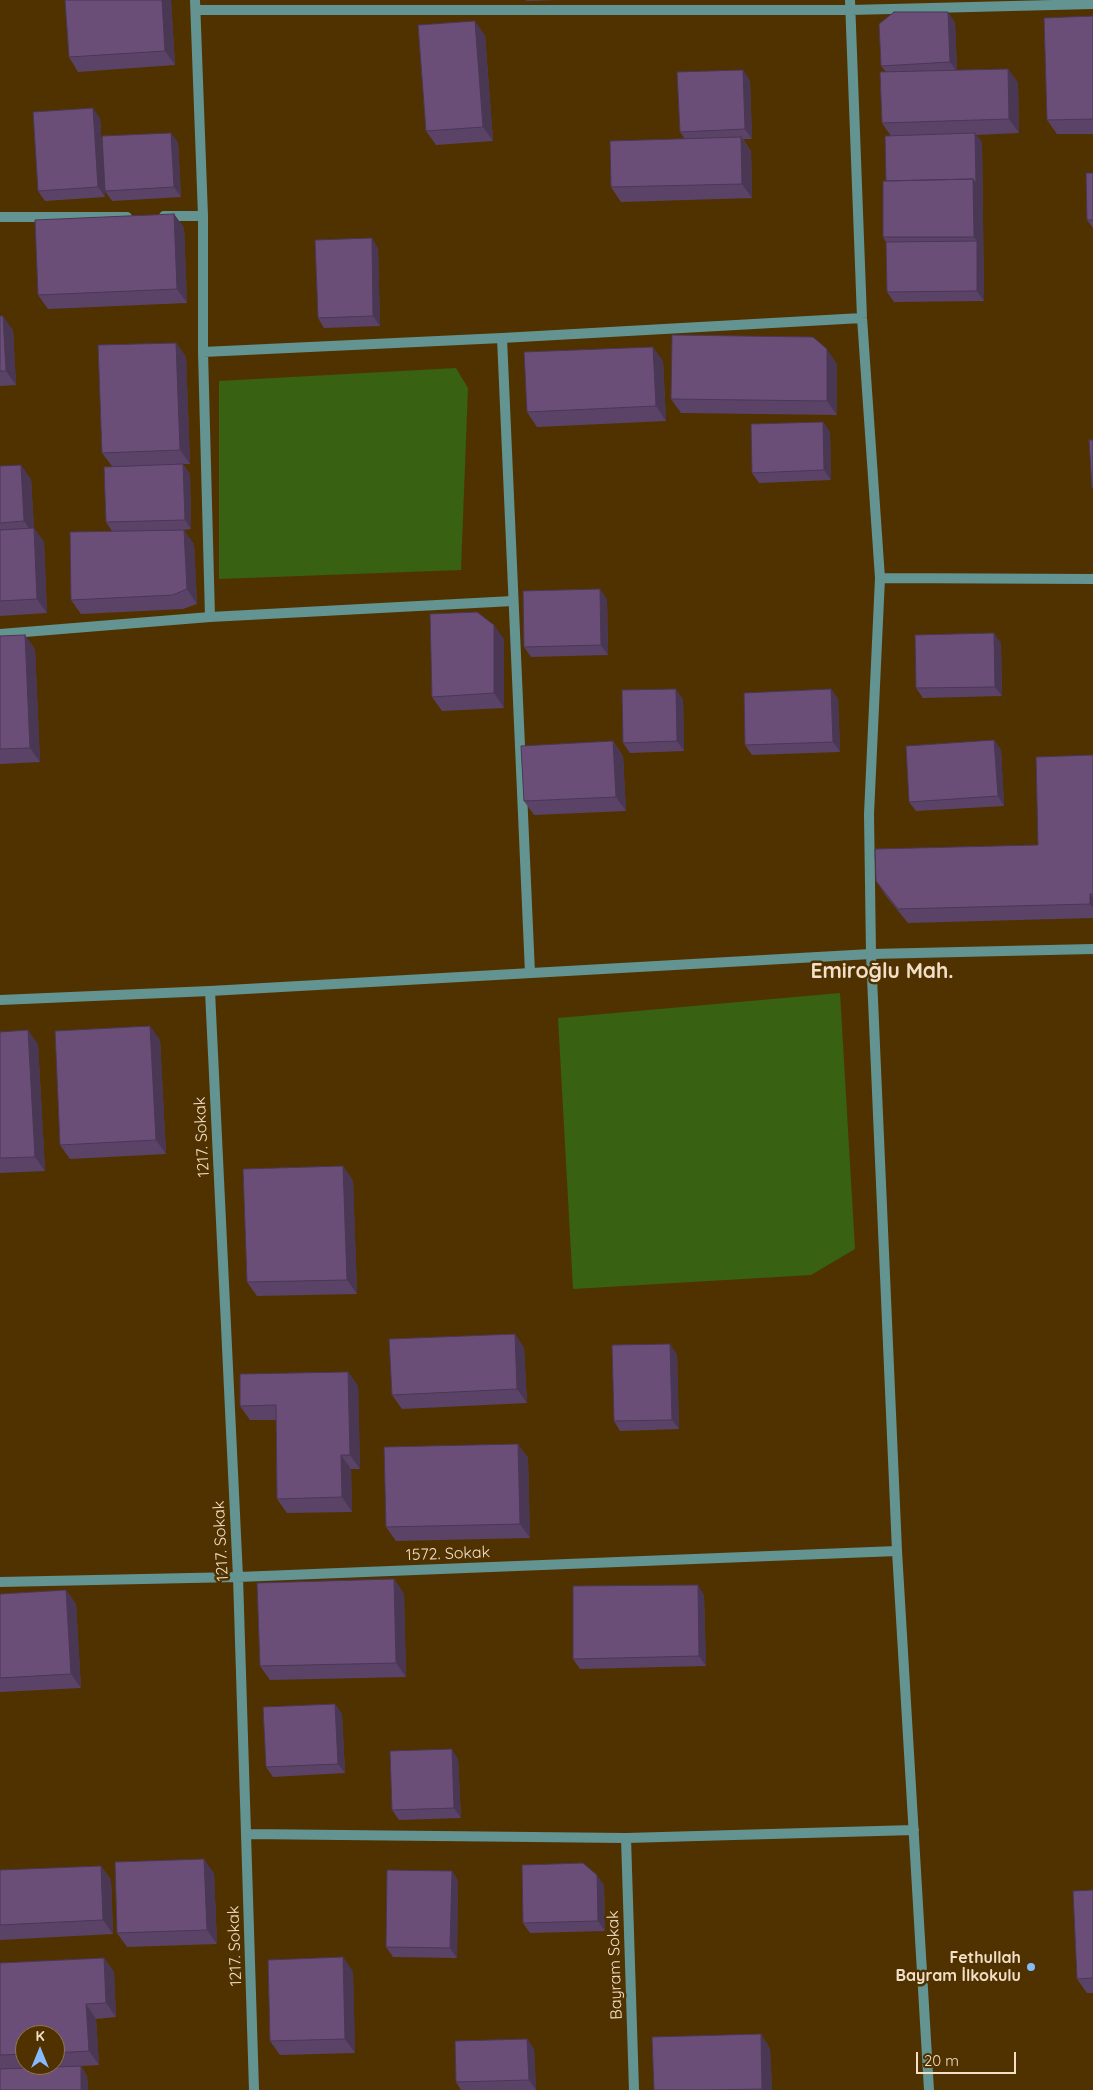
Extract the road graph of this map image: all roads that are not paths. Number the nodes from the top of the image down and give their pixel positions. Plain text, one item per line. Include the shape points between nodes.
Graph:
1 (494, 4) edge
2 (1093, 4) edge
3 (196, 5) edge
4 (850, 5) edge
5 (155, 216) edge
6 (203, 216) junction
7 (0, 217) edge
8 (135, 217) edge
9 (862, 318) junction
10 (502, 338) junction
11 (204, 352) junction
12 (880, 578) junction
13 (1093, 579) edge
14 (513, 602) junction
15 (210, 616) junction
16 (0, 634) edge
17 (1093, 949) edge
18 (871, 954) junction
19 (530, 973) junction
20 (210, 991) junction
21 (0, 1000) edge
22 (897, 1551) junction
23 (238, 1577) junction
24 (0, 1582) edge
25 (914, 1830) junction
26 (247, 1834) junction
27 (626, 1838) junction
28 (254, 2090) edge
29 (634, 2090) edge
30 (929, 2090) edge

1 - 3 street
1 - 4 street
2 - 4 street
3 - 6 street
4 - 9 street
5 - 6 street
6 - 11 street
7 - 8 street
9 - 10 street
9 - 12 street
10 - 11 street
10 - 14 street
11 - 15 street
12 - 13 street
12 - 18 street via 869,814
14 - 15 street
14 - 19 street
15 - 16 street
17 - 18 street
18 - 19 street
18 - 22 street
19 - 20 street
20 - 21 street
20 - 23 street, 1217. Sokak
22 - 23 street, 1572. Sokak
22 - 25 street
23 - 24 street, 1572. Sokak
23 - 26 street, 1217. Sokak
25 - 27 street
25 - 30 street
26 - 27 street
26 - 28 street, 1217. Sokak
27 - 29 street, Bayram Sokak

